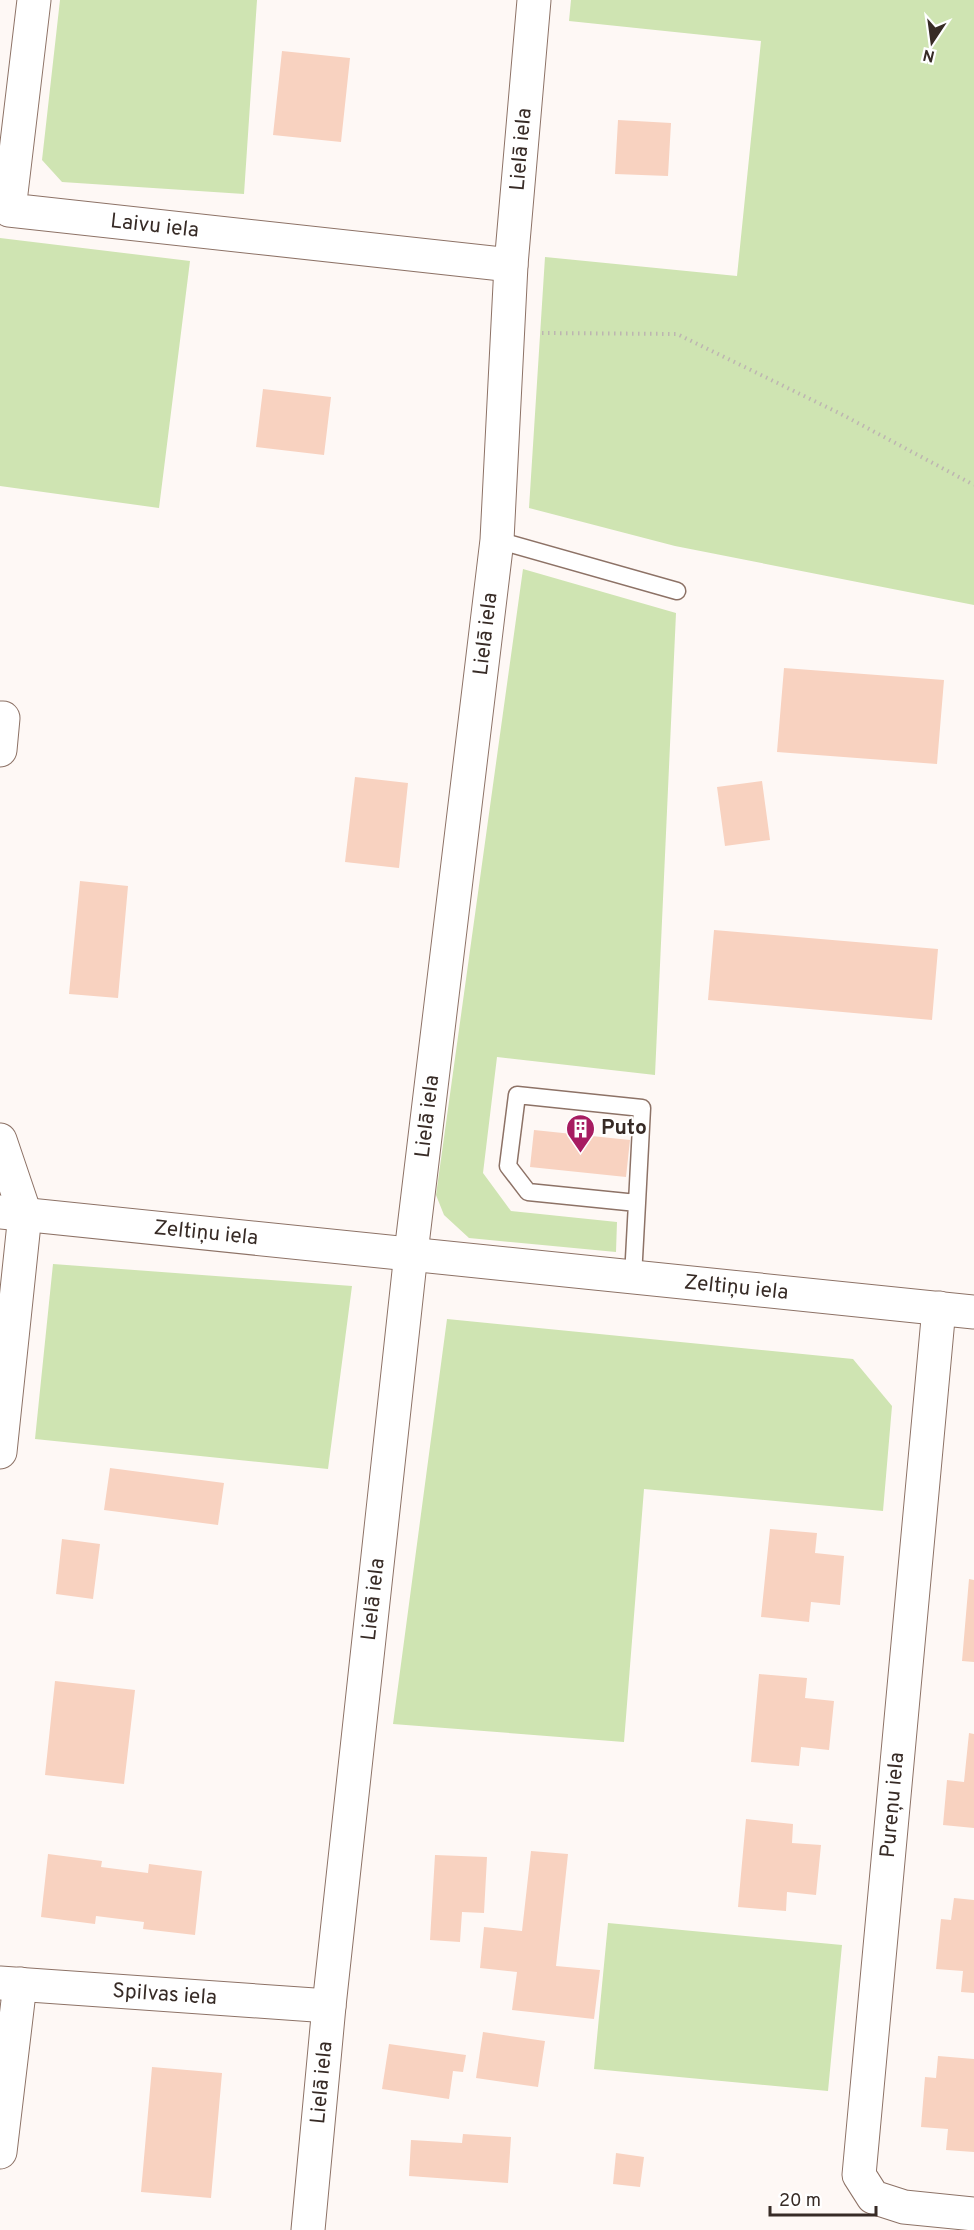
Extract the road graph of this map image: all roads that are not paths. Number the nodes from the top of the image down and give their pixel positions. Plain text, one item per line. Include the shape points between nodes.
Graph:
1 (34, 0) edge
2 (534, 0) edge
3 (511, 265) junction
4 (497, 540) junction
5 (677, 591) dead end
6 (0, 718) edge
7 (0, 750) edge
8 (0, 1140) edge
9 (637, 1203) junction
10 (12, 1213) edge
11 (411, 1253) junction
12 (633, 1277) junction
13 (939, 1308) junction
14 (974, 1312) edge
15 (0, 1452) edge
16 (10, 1983) edge
17 (329, 2006) junction
18 (0, 2152) edge
19 (974, 2214) edge
20 (308, 2230) edge

1 - 3 street, Laivu iela via 9,210
2 - 3 street, Lielā iela
3 - 4 street, Lielā iela
4 - 5 lane
4 - 11 street, Lielā iela
6 - 7 street
8 - 10 street
9 - 9 lane via 528,1192 508,1166 517,1095 642,1108
9 - 12 lane
10 - 11 street, Zeltiņu iela
10 - 15 street
11 - 12 street, Zeltiņu iela
11 - 17 street, Lielā iela
12 - 13 street, Zeltiņu iela
13 - 14 street, Zeltiņu iela
13 - 19 street, Pureņu iela via 860,2175 873,2197 904,2207
16 - 17 street, Spilvas iela
16 - 18 street
17 - 20 street, Lielā iela

